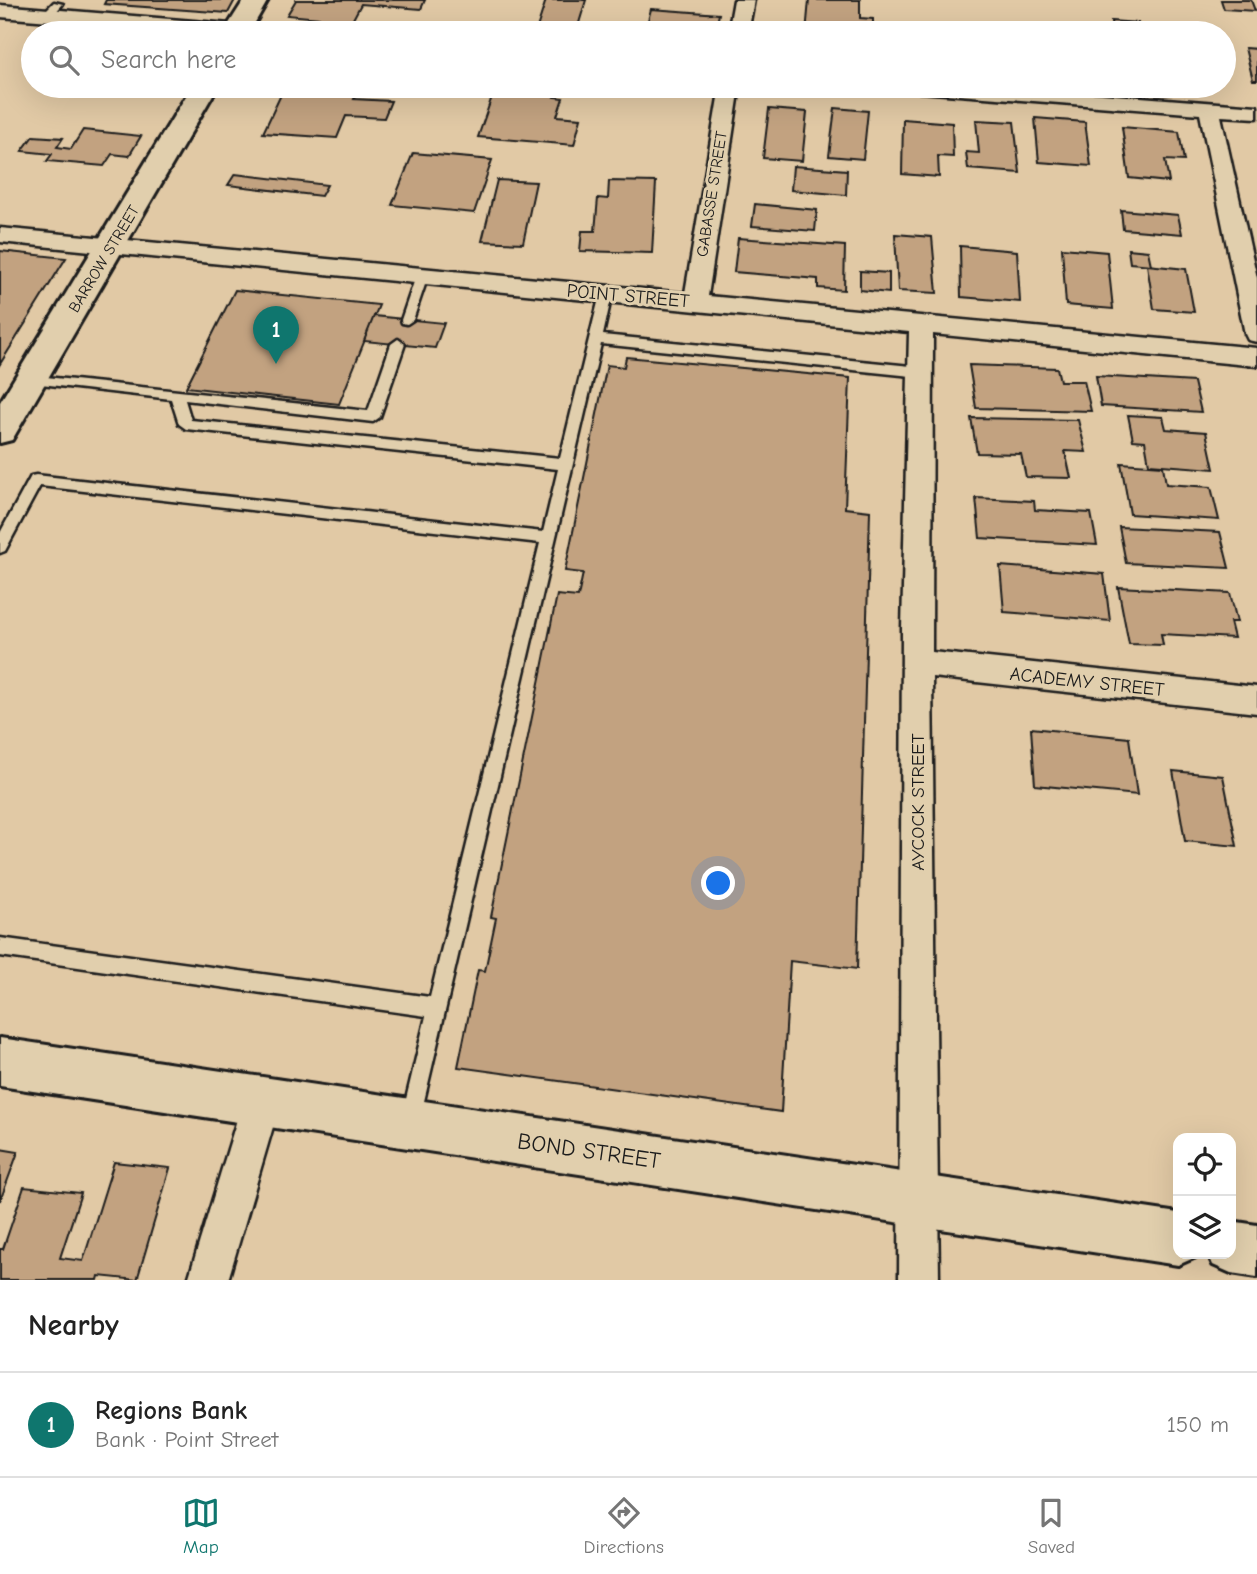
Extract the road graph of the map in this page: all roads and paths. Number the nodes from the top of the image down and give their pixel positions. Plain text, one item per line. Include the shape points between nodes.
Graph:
1 (256, 0) edge
2 (744, 0) edge
3 (0, 11) edge
4 (144, 21) edge
5 (244, 21) edge
6 (740, 21) edge
7 (198, 98) edge
8 (728, 98) edge
9 (1071, 98) edge
10 (1209, 109) junction
11 (1257, 113) edge
12 (0, 235) edge
13 (112, 246) junction
14 (422, 276) junction
15 (606, 294) junction
16 (695, 303) junction
17 (407, 320) dead end
18 (921, 324) junction
19 (1257, 334) edge
20 (596, 339) junction
21 (398, 344) dead end
22 (1257, 357) edge
23 (920, 372) junction
24 (32, 378) junction
25 (176, 394) junction
26 (0, 431) edge
27 (565, 464) junction
28 (548, 538) junction
29 (0, 547) edge
30 (918, 663) junction
31 (1257, 700) edge
32 (0, 947) edge
33 (438, 1008) junction
34 (0, 1062) edge
35 (261, 1102) junction
36 (410, 1125) junction
37 (919, 1198) junction
38 (1173, 1238) edge
39 (1236, 1248) edge
40 (1257, 1251) edge
41 (208, 1280) edge
42 (919, 1280) edge

1 - 5 main road
2 - 6 street
3 - 4 street via 52,10
7 - 13 main road, BARROW STREET
8 - 16 street, GABASSE STREET
9 - 10 street
10 - 11 street
10 - 19 street
12 - 13 street, POINT STREET
13 - 14 street, POINT STREET
13 - 24 main road, BARROW STREET
14 - 15 street, POINT STREET
14 - 17 lane
15 - 16 street, POINT STREET
15 - 20 lane
16 - 18 street, POINT STREET
18 - 22 street, POINT STREET
18 - 23 street, AYCOCK STREET
20 - 23 lane
20 - 27 lane
21 - 25 lane via 373,417
23 - 30 street, AYCOCK STREET
24 - 25 lane
24 - 26 main road, BARROW STREET
25 - 27 lane via 186,424
27 - 28 lane
28 - 29 lane via 36,480
28 - 33 lane
30 - 31 street, ACADEMY STREET
30 - 37 street, AYCOCK STREET
32 - 33 lane
33 - 36 lane
34 - 35 main road, BOND STREET
35 - 36 main road, BOND STREET
35 - 41 street
36 - 37 main road, BOND STREET
37 - 38 main road, BOND STREET
37 - 42 street, AYCOCK STREET
39 - 40 main road

